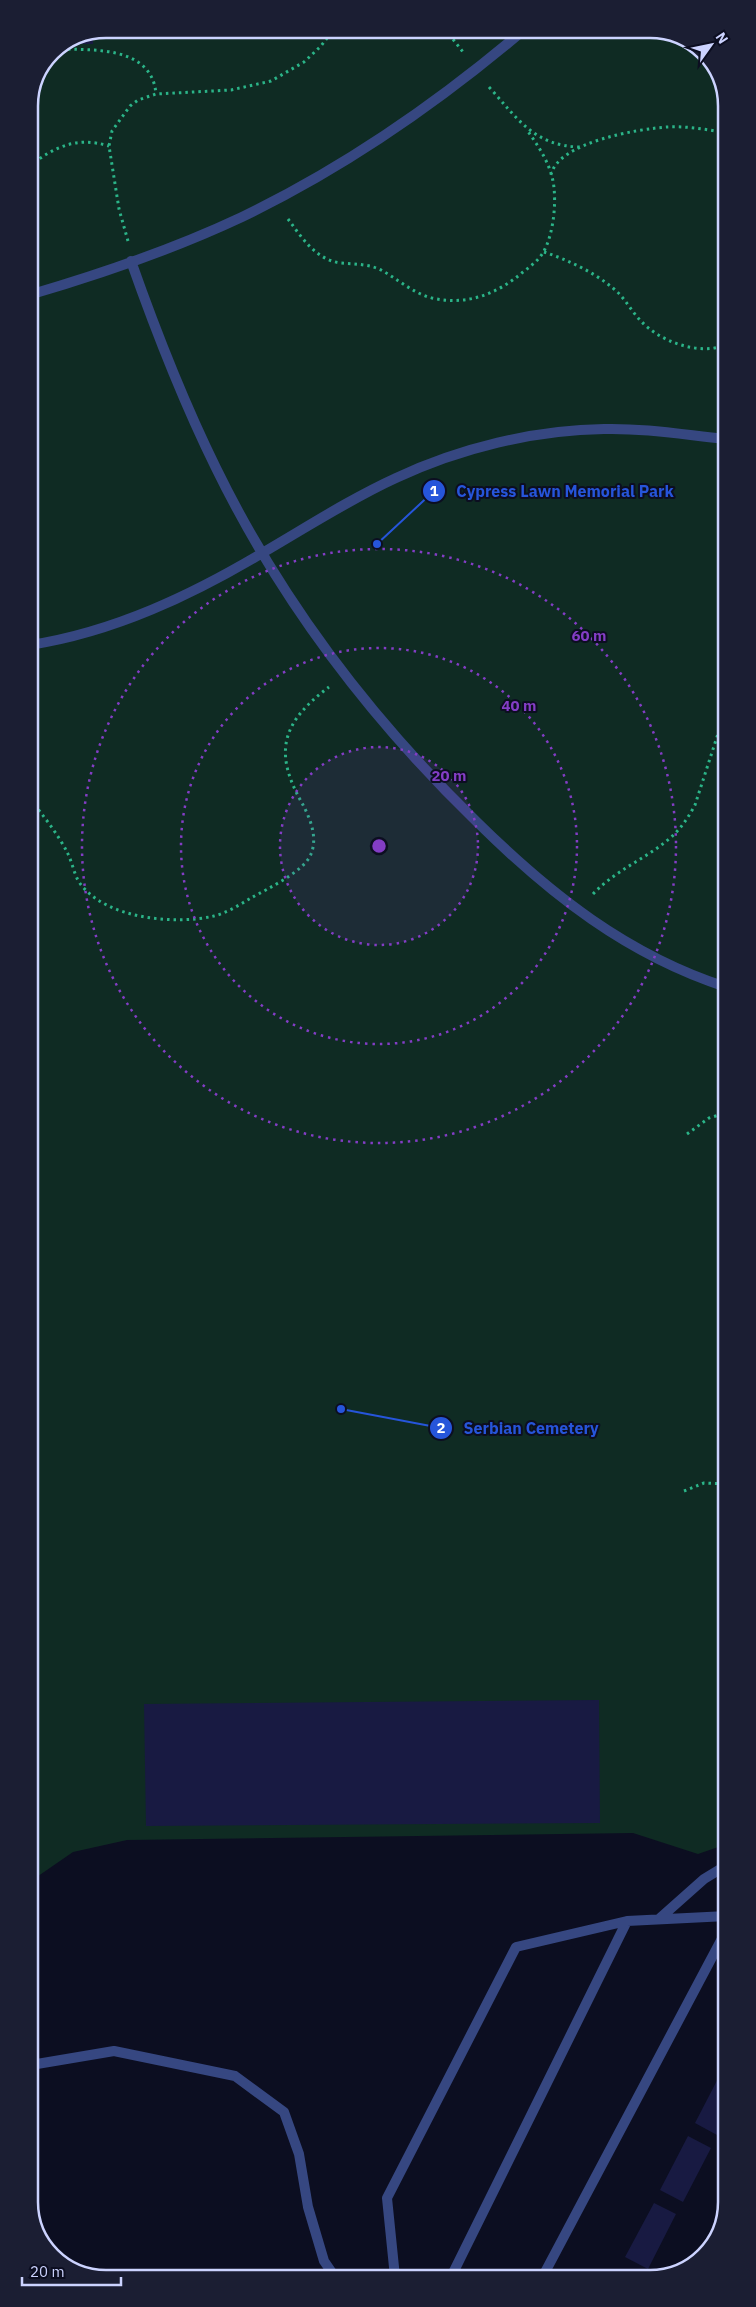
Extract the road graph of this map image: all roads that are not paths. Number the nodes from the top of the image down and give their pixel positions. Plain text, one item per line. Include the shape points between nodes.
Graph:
1 (514, 38) edge
2 (132, 261) junction
3 (37, 292) edge
4 (718, 438) edge
5 (263, 553) junction
6 (37, 644) edge
7 (718, 984) edge
8 (718, 1870) edge
9 (718, 1916) edge
10 (659, 1919) junction
11 (627, 1921) junction
12 (718, 1946) edge
13 (37, 2064) edge
14 (330, 2269) edge
15 (394, 2270) edge
16 (455, 2270) edge
17 (546, 2270) edge

1 - 2 lane via 373,143 276,199 208,232
2 - 3 lane
2 - 5 lane via 193,420
4 - 5 lane via 605,429 559,432 471,450 434,462 362,494
5 - 6 lane via 157,608 78,635
5 - 7 lane via 345,675 377,716 449,795 521,863 614,936 651,956
8 - 10 lane
9 - 10 lane
10 - 11 lane
11 - 15 lane via 516,1948 387,2198
11 - 16 lane
12 - 17 lane
13 - 14 lane via 114,2051 235,2076 284,2112 299,2154 308,2207 324,2262

